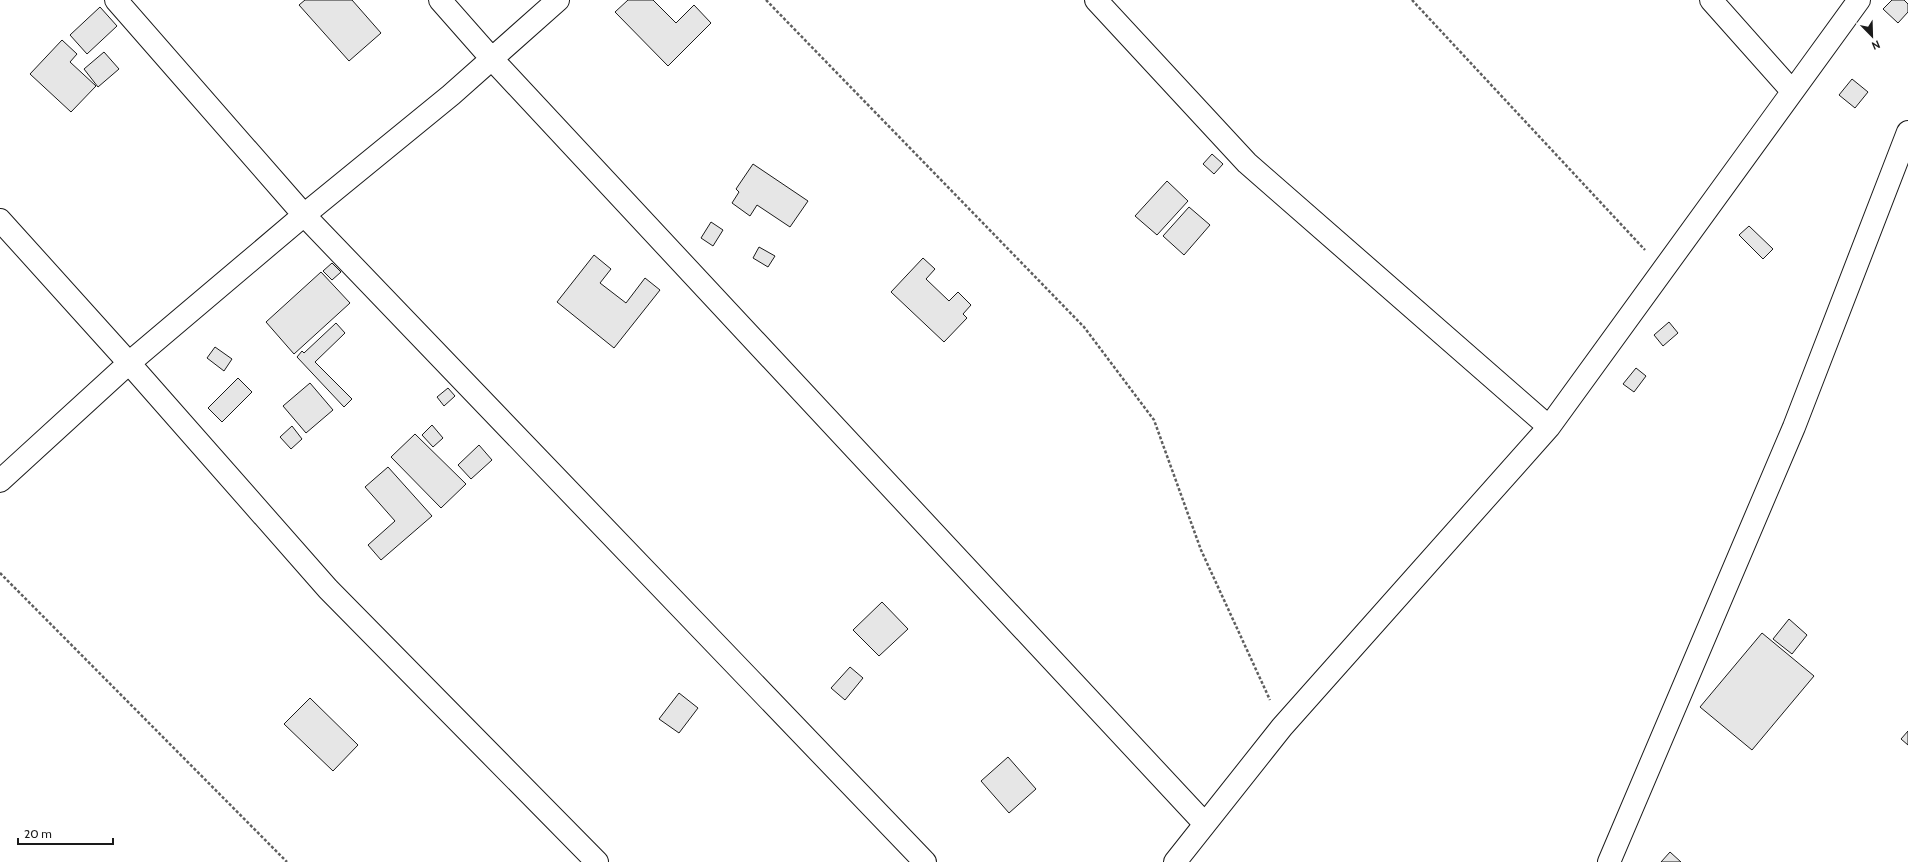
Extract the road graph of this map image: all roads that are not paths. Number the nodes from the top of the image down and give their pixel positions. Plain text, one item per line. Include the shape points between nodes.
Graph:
1 (116, 0) edge
2 (440, 0) edge
3 (558, 0) edge
4 (1096, 0) edge
5 (1711, 0) edge
6 (1859, 0) edge
7 (492, 59) junction
8 (1792, 91) junction
9 (1908, 132) edge
10 (304, 215) junction
11 (0, 220) edge
12 (129, 363) junction
13 (1549, 427) junction
14 (0, 481) edge
15 (1205, 824) junction
16 (597, 862) edge
17 (925, 862) edge
18 (1175, 862) edge
19 (1609, 862) edge

1 - 10 street
2 - 7 street
3 - 7 street
4 - 13 street via 1247,163
5 - 8 street
6 - 8 street
7 - 10 street
7 - 15 street
8 - 13 street
9 - 19 street via 1794,427
10 - 12 street
10 - 17 street
11 - 12 street
12 - 14 street
12 - 16 street via 328,589
13 - 15 street via 1282,727
15 - 18 street

